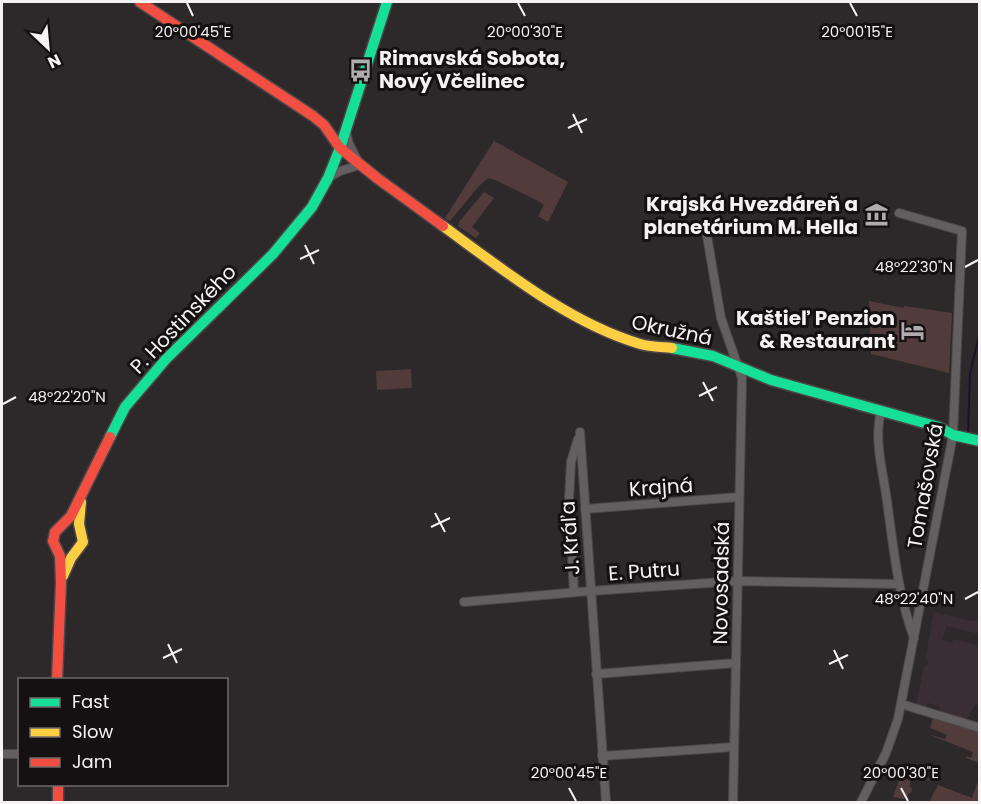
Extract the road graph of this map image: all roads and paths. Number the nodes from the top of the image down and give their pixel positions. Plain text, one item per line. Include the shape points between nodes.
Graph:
1 (140, 2) edge
2 (387, 2) edge
3 (346, 129) junction
4 (340, 148) junction
5 (360, 165) junction
6 (328, 178) junction
7 (898, 213) dead end
8 (707, 236) dead end
9 (737, 365) junction
10 (881, 412) junction
11 (953, 435) junction
12 (980, 441) edge
13 (82, 496) junction
14 (739, 497) junction
15 (585, 509) junction
16 (63, 525) junction
17 (80, 530) junction
18 (59, 551) junction
19 (74, 553) junction
20 (738, 581) junction
21 (61, 582) junction
22 (899, 584) junction
23 (590, 591) junction
24 (574, 592) junction
25 (465, 602) dead end
26 (914, 639) junction
27 (736, 663) junction
28 (596, 674) junction
29 (57, 678) edge
30 (901, 704) junction
31 (980, 728) edge
32 (734, 747) junction
33 (2, 754) edge
34 (18, 754) edge
35 (602, 756) junction
36 (58, 786) edge
37 (58, 802) edge
38 (606, 802) edge
39 (733, 802) edge
40 (861, 802) edge

1 - 4 street, Okružná via 313,116
2 - 3 street, P. Hostinského
3 - 4 street, P. Hostinského
3 - 5 street, Okružná
4 - 5 street, Okružná
4 - 6 street, P. Hostinského
5 - 6 street
5 - 9 street, Okružná via 564,310 643,345 694,351
6 - 13 street, P. Hostinského via 312,207 285,241 166,359 124,407
7 - 11 street, Tomašovská via 962,231
8 - 9 street, Novosadská via 716,295
9 - 10 street, Okružná via 771,380
9 - 14 street, Novosadská via 742,378
10 - 11 street, Okružná via 939,427
10 - 22 street via 882,468
11 - 12 street, Okružná
11 - 26 street, Tomašovská
13 - 16 street, P. Hostinského
13 - 17 street, P. Hostinského
14 - 15 street, Krajná
14 - 20 street, Novosadská
15 - 23 street, J. Kráľa
15 - 24 street, J. Kráľa via 580,432 571,462 569,500
16 - 17 street
16 - 18 street, P. Hostinského via 53,536
17 - 19 street, P. Hostinského via 83,542
18 - 19 street
18 - 21 street, P. Hostinského
19 - 21 street, P. Hostinského
20 - 22 street, E. Putru
20 - 23 street, E. Putru
20 - 27 street, Novosadská
21 - 29 street, P. Hostinského
22 - 26 street
23 - 24 street, E. Putru
23 - 28 street, J. Kráľa
24 - 25 street, E. Putru
26 - 30 street, Tomašovská
27 - 28 street
27 - 32 street, Novosadská
28 - 35 street, J. Kráľa
30 - 31 street
30 - 40 street, Tomašovská via 893,736
32 - 35 street
32 - 39 street, Novosadská
33 - 34 street
35 - 38 street, J. Kráľa
36 - 37 street

